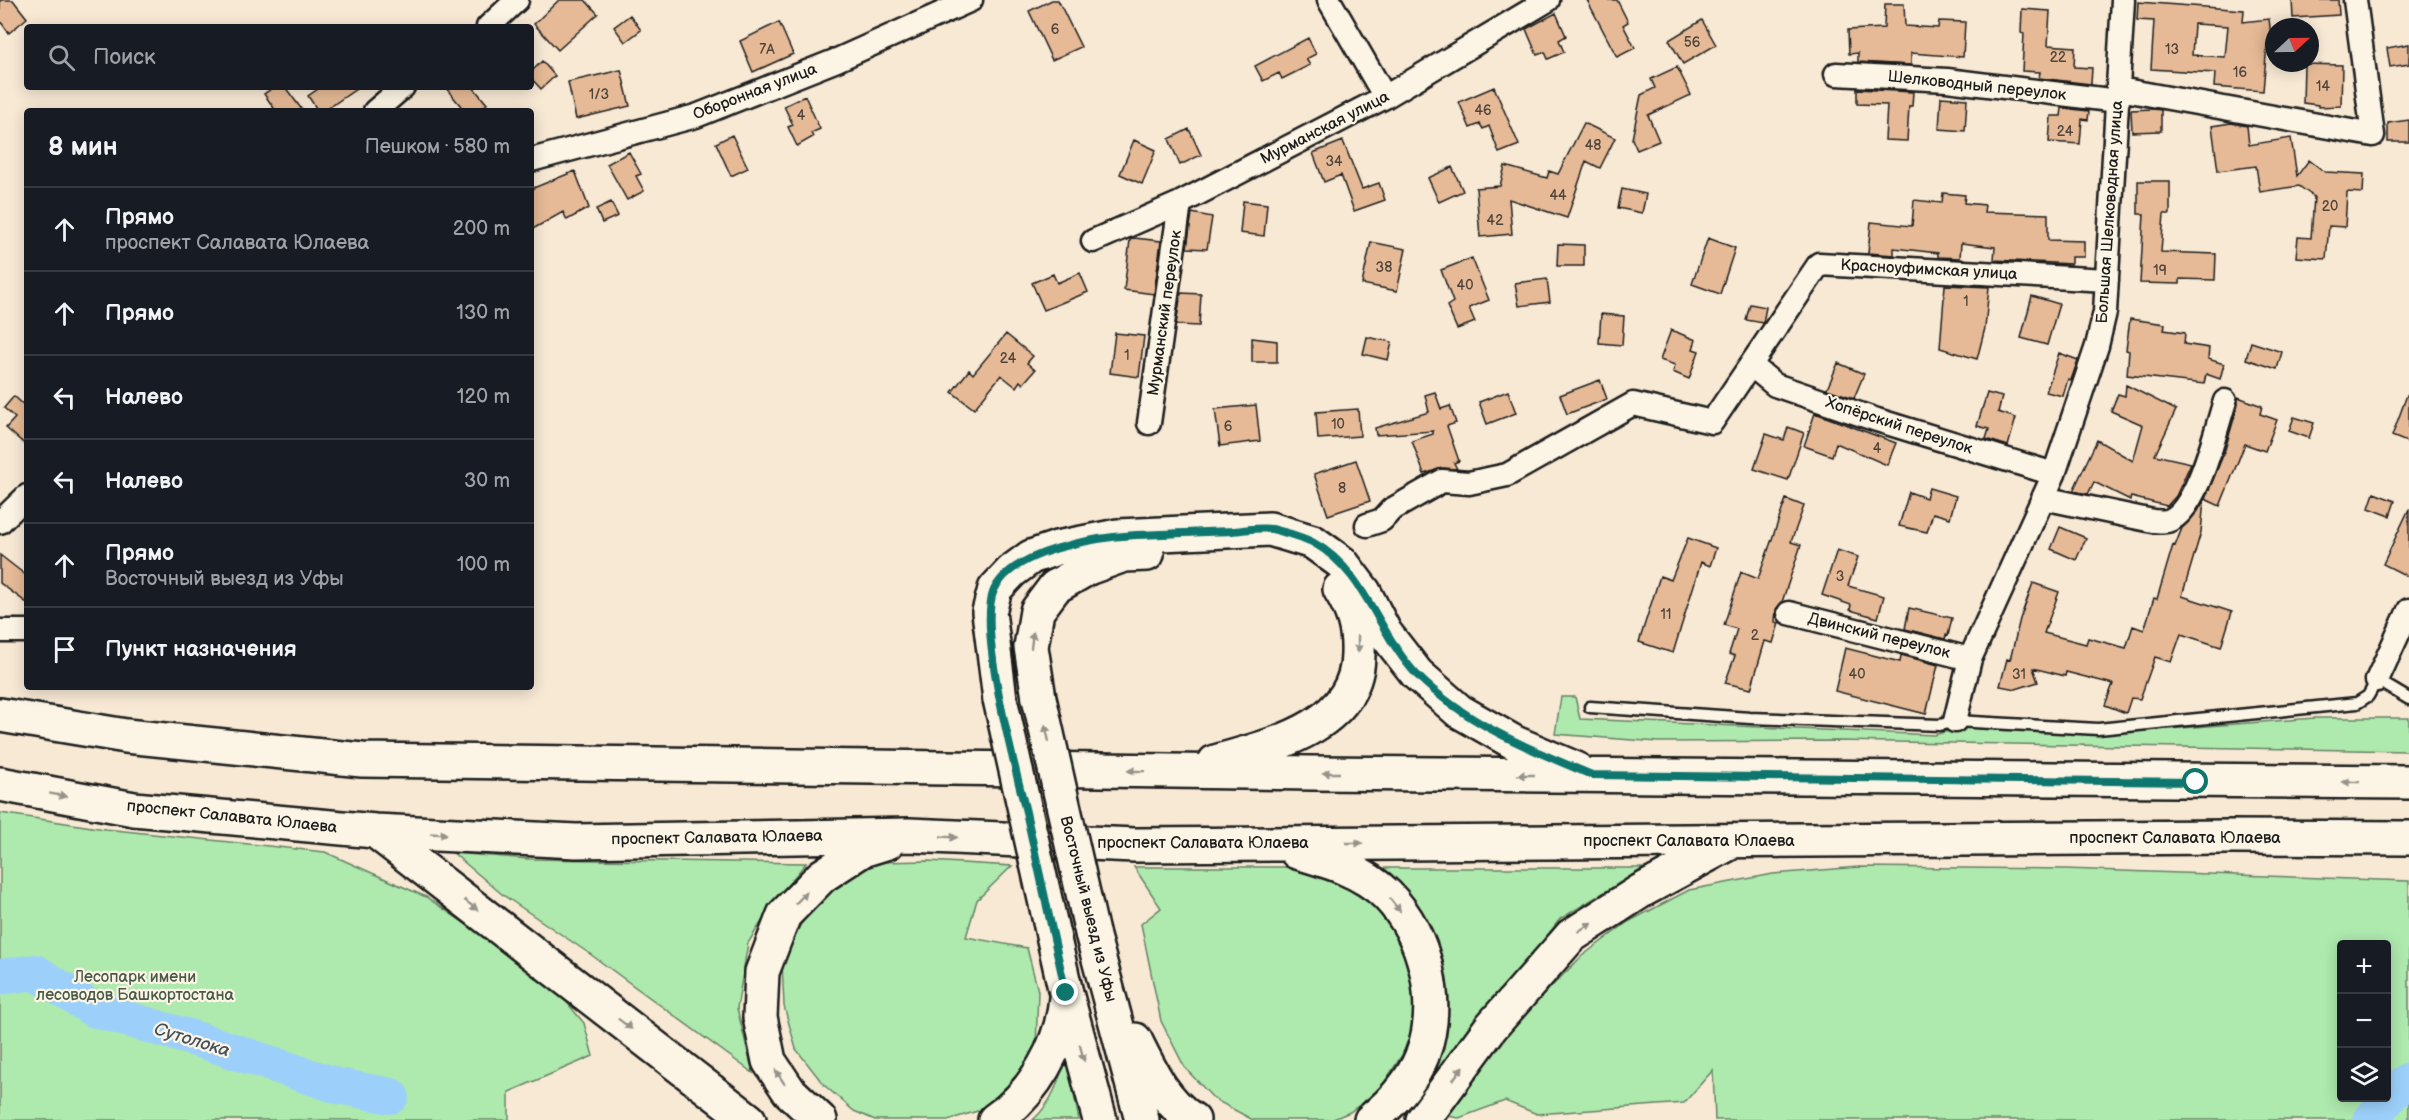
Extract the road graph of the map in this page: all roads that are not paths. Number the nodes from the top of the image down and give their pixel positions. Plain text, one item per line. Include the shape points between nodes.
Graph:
1 (517, 0) edge
2 (971, 0) edge
3 (1329, 0) edge
4 (1548, 0) edge
5 (2123, 0) edge
6 (2355, 0) edge
7 (491, 24) edge
8 (1836, 74) dead end
9 (400, 90) edge
10 (2118, 95) junction
11 (1385, 97) junction
12 (378, 108) edge
13 (534, 159) edge
14 (1180, 202) junction
15 (1093, 241) dead end
16 (2107, 280) junction
17 (1751, 366) junction
18 (2225, 401) dead end
19 (1149, 423) dead end
20 (2054, 474) junction
21 (2043, 498) junction
22 (24, 499) edge
23 (0, 522) edge
24 (1366, 525) dead end
25 (2409, 610) edge
26 (1789, 614) dead end
27 (24, 631) edge
28 (0, 632) edge
29 (1970, 659) junction
30 (2377, 680) junction
31 (2409, 699) edge
32 (1590, 707) dead end
33 (0, 715) edge
34 (1955, 721) junction
35 (1182, 771) junction
36 (1592, 775) junction
37 (2409, 782) edge
38 (0, 784) edge
39 (375, 831) junction
40 (909, 835) junction
41 (2409, 838) edge
42 (1733, 842) junction
43 (1270, 843) junction
44 (1103, 976) junction
45 (1066, 993) junction
46 (749, 1120) edge
47 (820, 1120) edge
48 (995, 1120) edge
49 (1100, 1120) edge
50 (1142, 1120) edge
51 (1193, 1120) edge
52 (1371, 1120) edge
53 (1423, 1120) edge

1 - 7 street
2 - 13 street, Оборонная улица via 837,60 696,116
3 - 11 street
4 - 11 street, Мурманская улица
5 - 10 street, Большая Шелководная улица
6 - 10 street, Шелководный переулок via 2373,135
8 - 10 street, Шелководный переулок
9 - 12 street
10 - 16 street, Большая Шелководная улица
11 - 14 street, Мурманская улица
14 - 15 street, Мурманская улица
14 - 19 street, Мурманский переулок
16 - 17 street, Красноуфимская улица via 1819,264
16 - 20 street, Большая Шелководная улица via 2106,312 2097,346
17 - 20 street, Хопёрский переулок via 1775,385
17 - 24 street, Красноуфимская улица via 1712,422 1633,404 1507,475 1469,483 1442,481 1390,510 1382,520
18 - 21 street via 2200,481 2182,512 2168,521
20 - 21 street, Большая Шелководная улица
21 - 29 street, Большая Шелководная улица
22 - 23 street
25 - 30 street
26 - 29 street, Двинский переулок
27 - 28 street
29 - 34 street, Большая Шелководная улица
30 - 31 lane
30 - 34 lane via 2368,696 2358,703 2176,722 2098,729
32 - 34 lane via 1750,718 1940,725
35 -> 33 main road via 362,760 126,736
36 -> 35 main road
44 -> 35 main road, Восточный выезд из Уфы, bridge via 1039,698 1030,648 1037,611 1055,587 1088,568 1124,555 1272,547 1310,560 1334,579 1350,605 1359,633 1352,687 1336,709 1313,727 1272,746
37 -> 36 main road
36 - 45 main road, bridge via 1515,742 1459,711 1417,674 1385,633 1364,592 1342,563 1313,542 1270,529 1118,536 1031,557 995,589 989,612 1000,699
38 -> 39 main road, проспект Салавата Юлаева via 134,809
39 -> 40 main road, проспект Салавата Юлаева via 576,841
39 -> 46 main road
40 -> 43 main road, проспект Салавата Юлаева via 1135,845
47 -> 40 main road via 789,1091 769,1061 760,1017 762,972 784,915 822,876 862,850
41 - 42 main road, проспект Салавата Юлаева
43 -> 42 main road, проспект Салавата Юлаева
53 -> 42 main road via 1491,1027 1571,936 1641,891
43 -> 52 main road via 1332,862 1363,877 1393,902 1420,946 1430,1004 1422,1056 1395,1098
44 - 50 main road, Восточный выезд из Уфы
44 - 51 main road via 1154,1079 1181,1112
45 - 48 main road via 1064,1017 1032,1086
45 -> 49 main road

